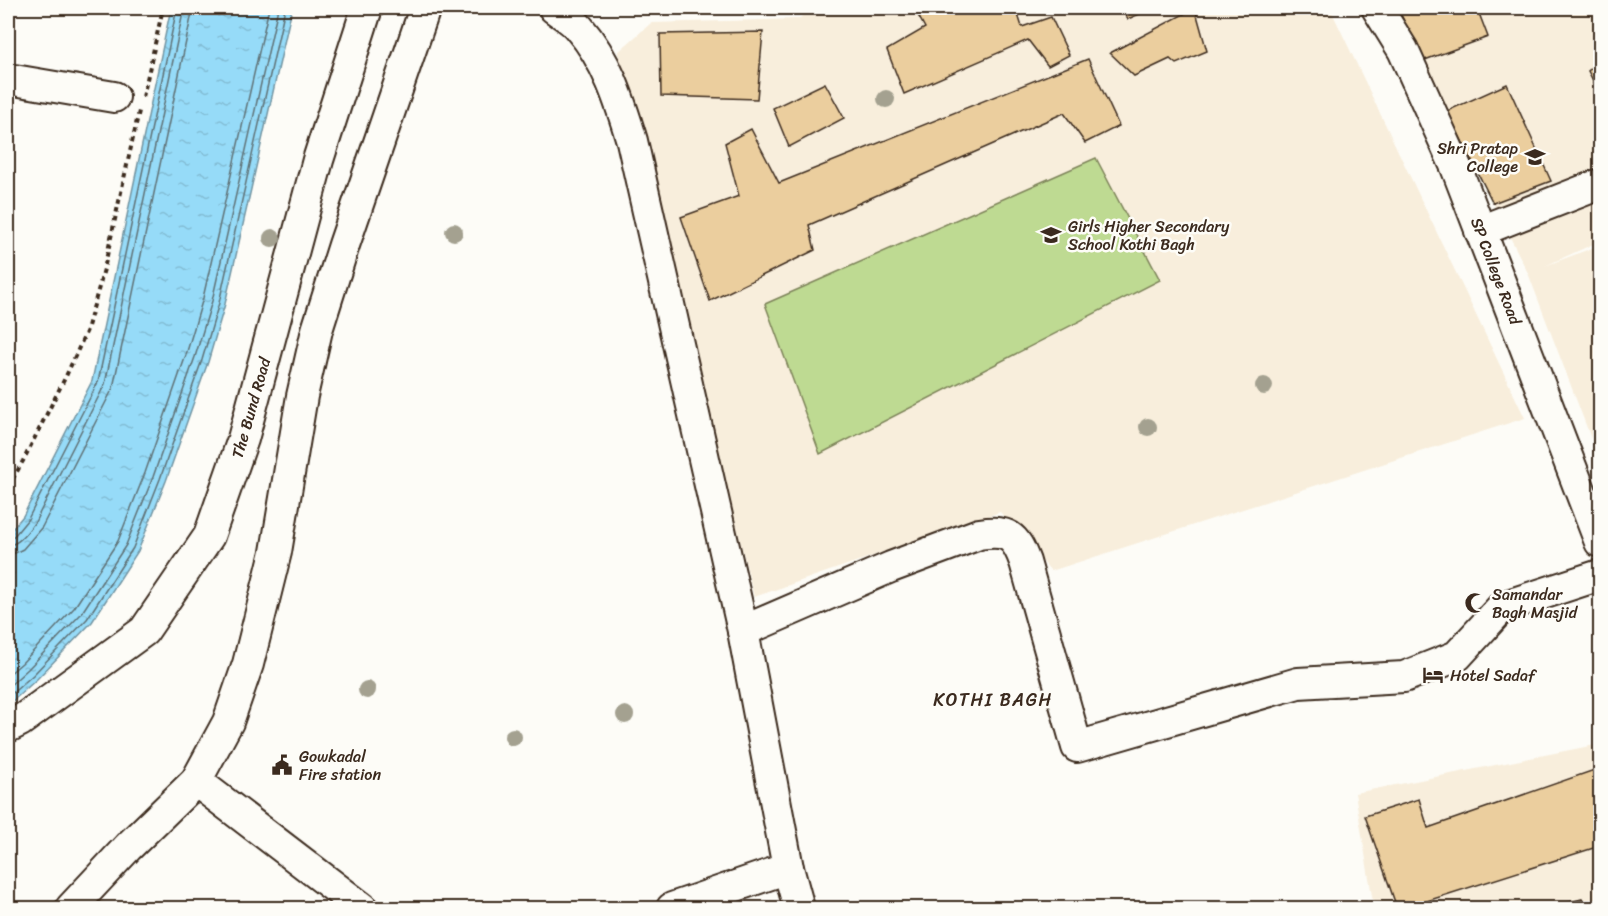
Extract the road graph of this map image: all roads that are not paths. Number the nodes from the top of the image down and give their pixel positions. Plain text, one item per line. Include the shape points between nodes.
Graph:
1 (368, 8) edge
2 (425, 8) edge
3 (554, 8) edge
4 (1377, 8) edge
5 (8, 79) edge
6 (132, 101) road end
7 (1600, 184) edge
8 (1480, 231) junction
9 (1600, 542) edge
10 (1600, 575) edge
11 (743, 631) junction
12 (8, 727) edge
13 (196, 782) junction
14 (788, 868) junction
15 (71, 909) edge
16 (362, 909) edge
17 (672, 909) edge
18 (799, 909) edge

1 - 12 street, The Bund Road via 318,160 243,439 209,536 144,631
2 - 13 street via 317,330 276,552 248,664 228,722
3 - 11 street via 578,26 599,57 632,141
4 - 8 street, SP College Road via 1403,50 1456,166
5 - 6 street
7 - 8 street
8 - 9 street, SP College Road
10 - 11 street via 1502,608 1457,656 1404,677 1298,682 1077,747 1025,562 1020,549 1006,534 980,534 891,567
11 - 14 street
13 - 15 street
13 - 16 street
14 - 17 street
14 - 18 street

